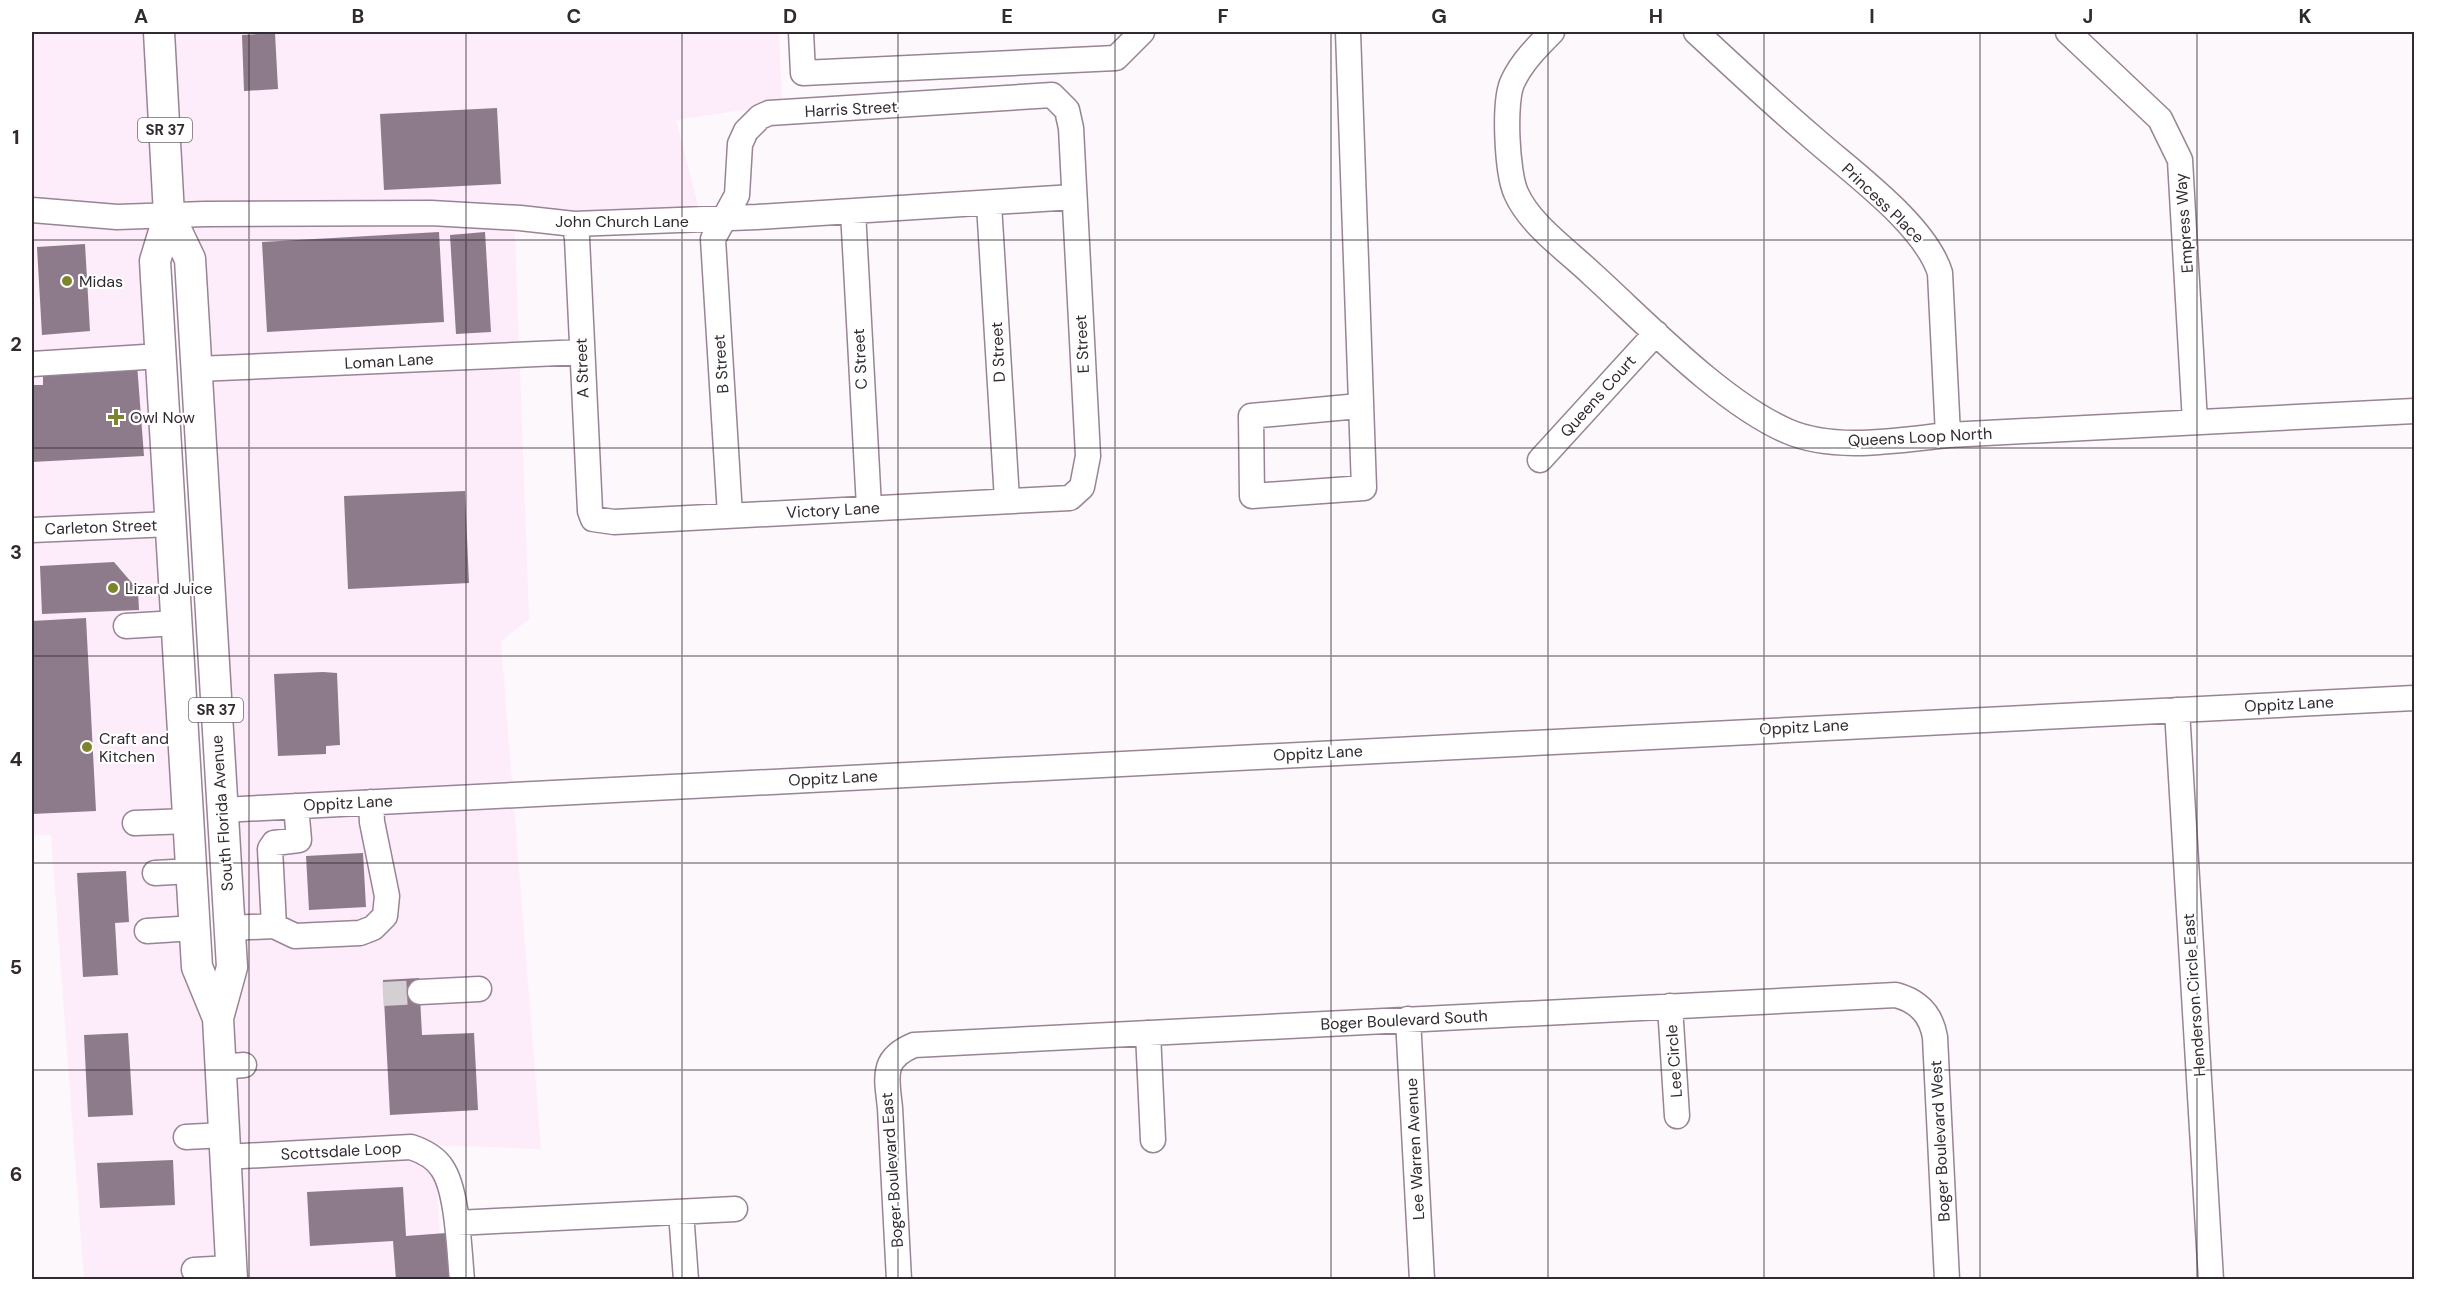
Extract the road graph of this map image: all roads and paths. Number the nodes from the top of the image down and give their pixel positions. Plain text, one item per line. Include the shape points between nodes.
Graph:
1 (159, 32) edge
2 (801, 32) edge
3 (1142, 32) edge
4 (1348, 32) edge
5 (1552, 32) edge
6 (1696, 32) edge
7 (2067, 32) edge
8 (1052, 95) joint
9 (1073, 197) junction
10 (989, 204) junction
11 (32, 210) edge
12 (853, 211) junction
13 (169, 215) junction
14 (725, 216) junction
15 (574, 224) junction
16 (1656, 333) junction
17 (582, 352) junction
18 (161, 356) junction
19 (32, 364) edge
20 (197, 369) junction
21 (1359, 406) junction
22 (2415, 411) edge
23 (2195, 422) junction
24 (1948, 435) junction
25 (1540, 460) dead end
26 (1079, 490) joint
27 (1007, 500) junction
28 (869, 507) junction
29 (590, 511) joint
30 (730, 515) junction
31 (171, 524) junction
32 (32, 530) edge
33 (177, 623) junction
34 (126, 626) dead end
35 (2415, 698) edge
36 (2177, 710) junction
37 (182, 711) junction
38 (371, 802) junction
39 (296, 806) junction
40 (222, 810) junction
41 (189, 821) junction
42 (135, 823) dead end
43 (192, 871) junction
44 (155, 873) dead end
45 (274, 926) junction
46 (195, 928) junction
47 (229, 928) junction
48 (147, 931) dead end
49 (478, 989) dead end
50 (420, 992) tunnel mouth
51 (1670, 1006) junction
52 (1920, 1006) joint
53 (218, 1018) junction
54 (1408, 1019) junction
55 (1148, 1033) junction
56 (891, 1062) joint
57 (1677, 1116) dead end
58 (186, 1137) dead end
59 (1153, 1140) dead end
60 (225, 1146) junction
61 (735, 1209) dead end
62 (681, 1212) junction
63 (457, 1223) junction
64 (194, 1270) dead end
65 (232, 1274) edge
66 (462, 1280) edge
67 (686, 1280) edge
68 (899, 1280) edge
69 (1422, 1280) edge
70 (1947, 1280) edge
71 (2211, 1280) edge

1 - 13 main road, South Florida Avenue / SR 37
2 - 3 street via 803,73 1116,58
4 - 21 street via 1358,269
5 - 16 street, Queens Loop North via 1527,58 1511,83 1510,163 1515,193 1552,236
6 - 24 street, Princess Place via 1892,209 1935,256 1940,273
7 - 23 street, Empress Way via 2160,119 2180,160
8 - 9 street, E Street via 1067,110 1071,128
8 - 14 street, Harris Street via 769,113 746,131 740,144 737,195
9 - 10 street, John Church Lane
9 - 26 street, E Street via 1088,456
10 - 12 street, John Church Lane
10 - 27 street, D Street
11 - 13 street, John Church Lane via 117,218
12 - 14 street, John Church Lane
12 - 28 street, C Street
13 - 15 street, John Church Lane via 431,213
13 - 18 main road, South Florida Avenue / SR 37 via 156,261
13 - 20 main road, South Florida Avenue / SR 37 via 190,259
14 - 15 street, John Church Lane
14 - 30 street, B Street via 713,239
15 - 17 street, A Street
16 - 24 street, Queens Loop North via 1730,397 1788,432 1853,442
16 - 25 street, Queens Court
17 - 20 street, Loman Lane
17 - 29 street, A Street
18 - 19 street
18 - 31 main road, South Florida Avenue / SR 37
20 - 40 main road, South Florida Avenue / SR 37
21 - 21 street via 1364,488 1252,496 1251,416
22 - 23 street, Queens Loop North
23 - 24 street, Queens Loop North
26 - 27 street, Victory Lane via 1070,498
27 - 28 street, Victory Lane
28 - 30 street, Victory Lane
29 - 30 street, Victory Lane via 593,519 614,522
31 - 32 street, Carleton Street
31 - 33 main road, South Florida Avenue / SR 37
33 - 34 street
33 - 37 main road, South Florida Avenue / SR 37
35 - 36 street, Oppitz Lane
36 - 38 street, Oppitz Lane
36 - 71 street, Henderson Circle East
37 - 40 main road via 201,756 206,797 216,809
37 - 41 main road, South Florida Avenue / SR 37
38 - 39 street, Oppitz Lane
38 - 45 street via 387,896 385,916 373,928 360,933 295,936
39 - 40 street, Oppitz Lane
39 - 45 street via 299,840 274,843 270,849
40 - 47 main road, South Florida Avenue / SR 37
41 - 42 street
41 - 43 main road, South Florida Avenue / SR 37
43 - 44 street
43 - 46 main road, South Florida Avenue / SR 37
45 - 47 street
46 - 48 street
46 - 53 main road, South Florida Avenue / SR 37 via 197,966
47 - 53 main road, South Florida Avenue / SR 37 via 232,967
49 - 50 street
51 - 52 street, Boger Boulevard South via 1896,995
51 - 54 street, Boger Boulevard South
51 - 57 street, Lee Circle
52 - 70 street, Boger Boulevard West via 1935,1037
53 - 60 main road, South Florida Avenue / SR 37 via 232,1066
54 - 55 street, Boger Boulevard South
54 - 69 street, Lee Warren Avenue
55 - 56 street, Boger Boulevard South via 914,1045 899,1051
55 - 59 street
56 - 68 street, Boger Boulevard East via 886,1083
58 - 60 street, Scottsdale Loop
60 - 63 street, Scottsdale Loop via 411,1147 425,1151 442,1167 448,1180
60 - 65 main road, South Florida Avenue / SR 37
61 - 62 street
62 - 63 street
62 - 67 street
63 - 66 street, Scottsdale Loop
64 - 65 street

